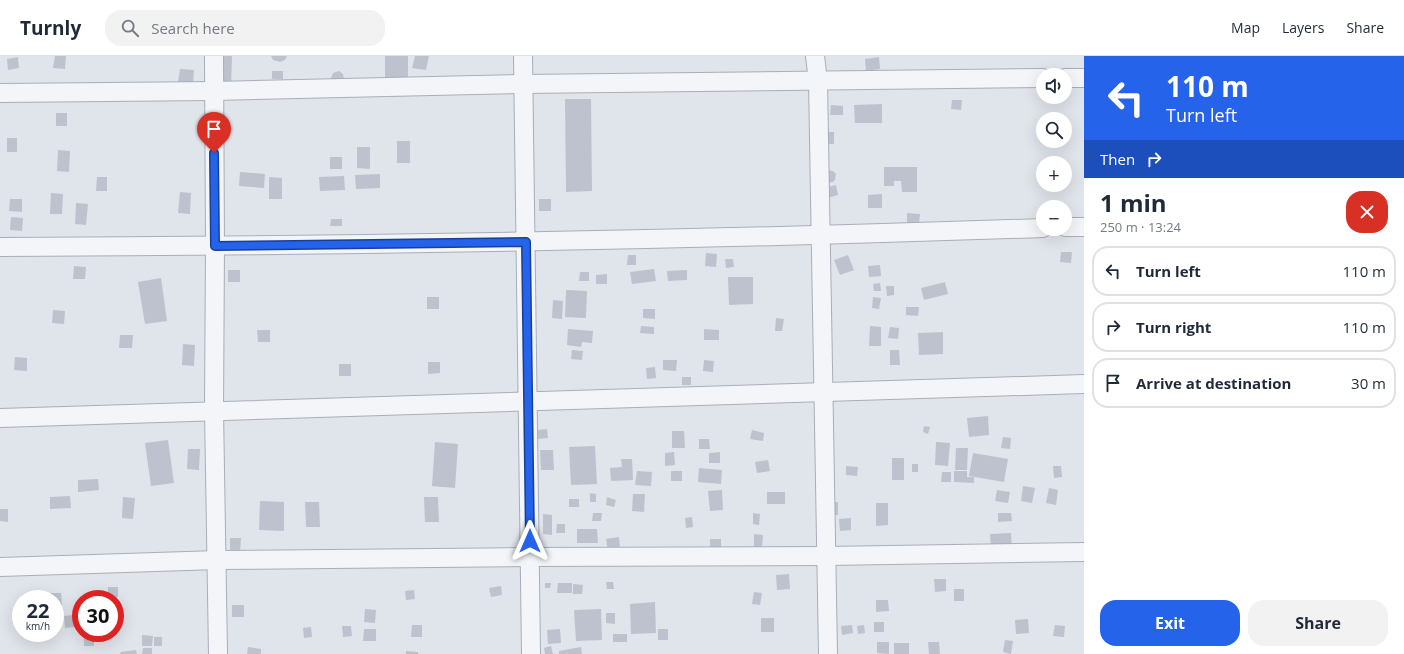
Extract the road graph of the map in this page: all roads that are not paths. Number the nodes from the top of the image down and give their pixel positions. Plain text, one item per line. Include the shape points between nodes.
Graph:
1 (214, 56) edge
2 (523, 56) edge
3 (815, 56) edge
4 (1036, 78) edge
5 (1072, 78) edge
6 (1084, 78) edge
7 (818, 81) junction
8 (523, 84) junction
9 (214, 91) junction
10 (0, 93) edge
11 (1072, 227) edge
12 (1084, 227) edge
13 (1036, 228) edge
14 (820, 236) junction
15 (526, 242) junction
16 (215, 246) junction
17 (0, 247) edge
18 (1084, 384) edge
19 (824, 393) junction
20 (529, 401) junction
21 (214, 410) junction
22 (0, 418) edge
23 (1084, 552) edge
24 (826, 556) junction
25 (530, 557) junction
26 (218, 560) junction
27 (0, 567) edge
28 (218, 654) edge
29 (531, 654) edge
30 (828, 654) edge

1 - 9 street
2 - 8 street
3 - 7 street
4 - 7 street
5 - 6 street
7 - 8 street
7 - 14 street
8 - 9 street
8 - 15 street
9 - 10 street
9 - 16 street
11 - 12 street
13 - 14 street
14 - 15 street
14 - 19 street
15 - 16 street
15 - 20 street
16 - 17 street
16 - 21 street
18 - 19 street
19 - 20 street
19 - 24 street
20 - 21 street
20 - 25 street
21 - 22 street
21 - 26 street
23 - 24 street
24 - 25 street
24 - 30 street
25 - 26 street
25 - 29 street
26 - 27 street
26 - 28 street

